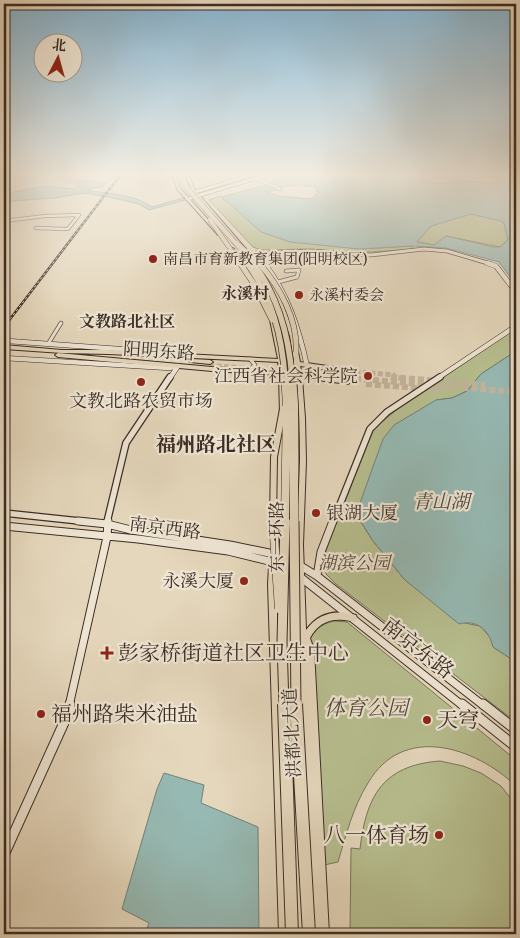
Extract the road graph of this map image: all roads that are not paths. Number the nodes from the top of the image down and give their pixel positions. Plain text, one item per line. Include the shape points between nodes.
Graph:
1 (30, 218) edge
2 (77, 218) edge
3 (205, 218) edge
4 (208, 218) edge
5 (214, 218) edge
6 (217, 218) edge
7 (210, 220) junction
8 (4, 221) edge
9 (36, 228) dead end
10 (236, 242) junction
11 (256, 253) junction
12 (249, 254) junction
13 (286, 271) dead end
14 (278, 282) junction
15 (516, 292) edge
16 (272, 320) junction
17 (61, 324) dead end
18 (516, 326) edge
19 (48, 344) junction
20 (4, 349) edge
21 (296, 352) junction
22 (60, 353) junction
23 (184, 357) junction
24 (4, 358) edge
25 (249, 359) junction
26 (281, 361) junction
27 (210, 364) tunnel mouth
28 (297, 364) junction
29 (178, 366) junction
30 (307, 366) junction
31 (249, 370) junction
32 (348, 371) tunnel mouth
33 (281, 372) junction
34 (300, 376) junction
35 (348, 382) dead end
36 (283, 409) junction
37 (4, 513) edge
38 (4, 517) edge
39 (28, 517) junction
40 (108, 524) junction
41 (4, 525) edge
42 (107, 537) junction
43 (274, 558) junction
44 (299, 565) junction
45 (299, 576) junction
46 (317, 576) junction
47 (353, 618) junction
48 (282, 642) junction
49 (306, 644) junction
50 (516, 730) edge
51 (516, 747) edge
52 (4, 855) edge
53 (284, 934) edge
54 (292, 934) edge
55 (309, 934) edge
56 (320, 934) edge
57 (324, 934) edge

1 - 8 street
2 - 9 street via 68,228
3 - 16 main road, 洪都北大道 via 250,269 264,293
4 - 7 highway, 东一环路
5 - 10 highway, 东一环路, bridge
6 - 12 main road, 洪都北大道
7 - 16 main road, bridge via 254,284
7 - 48 highway, 东一环路, bridge via 250,267 268,295 279,326 287,404
10 - 21 main road, bridge via 258,261 281,297 292,322
10 - 55 highway, 东一环路, bridge via 273,294 290,350 295,429 295,680
11 - 12 main road
11 - 14 main road
11 - 15 main road via 312,251 371,255 424,249 447,251 496,266
12 - 21 main road, 洪都北大道 via 280,299
13 - 14 street via 299,270 297,277
14 - 30 main road via 298,323
16 - 26 main road, 洪都北大道
17 - 19 street
18 - 46 main road via 387,412 370,429 321,552
19 - 20 main road, bridge via 8,341
19 - 23 main road via 175,353
20 - 22 main road, 阳明东路
21 - 28 main road, 洪都北大道
22 - 23 main road, 阳明东路 via 108,352
22 - 27 main road, 阳明东路
22 - 29 main road, 阳明东路
23 - 25 main road, 阳明东路
24 - 29 main road
25 - 26 main road, 阳明东路
25 - 31 street via 255,365
26 - 28 main road, 阳明东路
26 - 33 main road, 洪都北大道
28 - 30 main road, 阳明东路
28 - 34 main road, 洪都北大道
29 - 31 main road, 阳明东路
29 - 40 main road via 126,443
30 - 32 main road, 阳明东路
31 - 33 main road, 阳明东路
33 - 34 main road, 阳明东路
33 - 36 main road, 洪都北大道
34 - 35 main road, 阳明东路
34 - 44 main road, 洪都北大道
36 - 43 main road, 洪都北大道
36 - 48 main road, bridge via 277,430 271,515
37 - 39 main road
38 - 39 main road
39 - 40 main road, 南京西路
40 - 42 main road
40 - 43 main road, 南京西路 via 230,545
41 - 42 main road, 南京西路
42 - 43 main road, 南京西路
42 - 52 main road via 67,716
43 - 44 main road, 南京西路
43 - 45 main road, 南京西路
43 - 53 main road, 洪都北大道 via 272,584
44 - 45 main road, 洪都北大道
44 - 46 main road, 南京东路
45 - 47 main road, 南京东路
45 - 49 main road, 洪都北大道
46 - 50 main road, 南京东路
47 - 49 main road via 328,616 320,620
47 - 51 main road, 南京东路
48 - 54 highway, 东一环路, bridge
49 - 56 main road, 洪都北大道
49 - 57 main road

